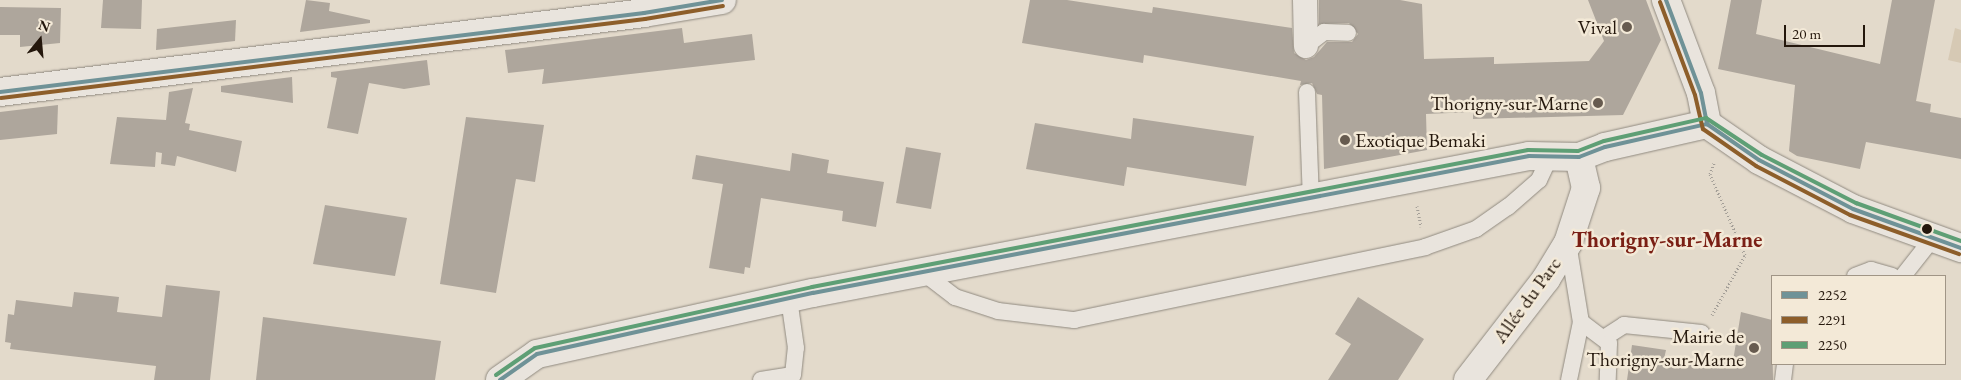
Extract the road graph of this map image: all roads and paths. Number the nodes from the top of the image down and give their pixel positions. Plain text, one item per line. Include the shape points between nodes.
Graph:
1 (722, 0) edge
2 (1666, 0) edge
3 (1308, 6) edge
4 (1348, 33) dead end
5 (1306, 40) joint
6 (0, 92) edge
7 (1307, 92) dead end
8 (1707, 124) junction
9 (1551, 154) junction
10 (1579, 157) junction
11 (1710, 174) dead end
12 (1311, 199) junction
13 (1933, 238) junction
14 (1568, 243) junction
15 (1961, 248) edge
16 (920, 271) junction
17 (1858, 275) edge
18 (1888, 275) edge
19 (1904, 275) edge
20 (789, 299) junction
21 (1581, 322) junction
22 (1702, 333) joint
23 (1604, 338) junction
24 (1785, 365) edge
25 (500, 380) edge
26 (761, 380) edge
27 (1468, 380) edge
28 (1569, 380) edge
29 (1608, 380) edge
30 (1783, 380) edge

1 - 6 street via 606,18
2 - 8 street via 1701,93
3 - 5 street
4 - 5 lane via 1324,32
7 - 12 lane
8 - 10 street via 1604,147
8 - 13 street via 1760,160 1853,209
9 - 10 street
9 - 12 street
9 - 16 lane via 1539,180 1508,207 1476,229 1425,247 1074,320 998,311 955,297
10 - 14 street, Allée du Parc via 1586,188
11 - 22 path via 1745,255
12 - 16 street
13 - 15 street
13 - 19 lane
14 - 21 lane
14 - 27 street, Allée du Parc via 1546,279
16 - 20 street
17 - 18 lane via 1870,270
20 - 25 street via 537,354
20 - 26 lane via 796,348 793,374
21 - 23 lane
21 - 28 lane
22 - 23 lane via 1624,325
23 - 29 lane via 1610,358
24 - 30 lane

